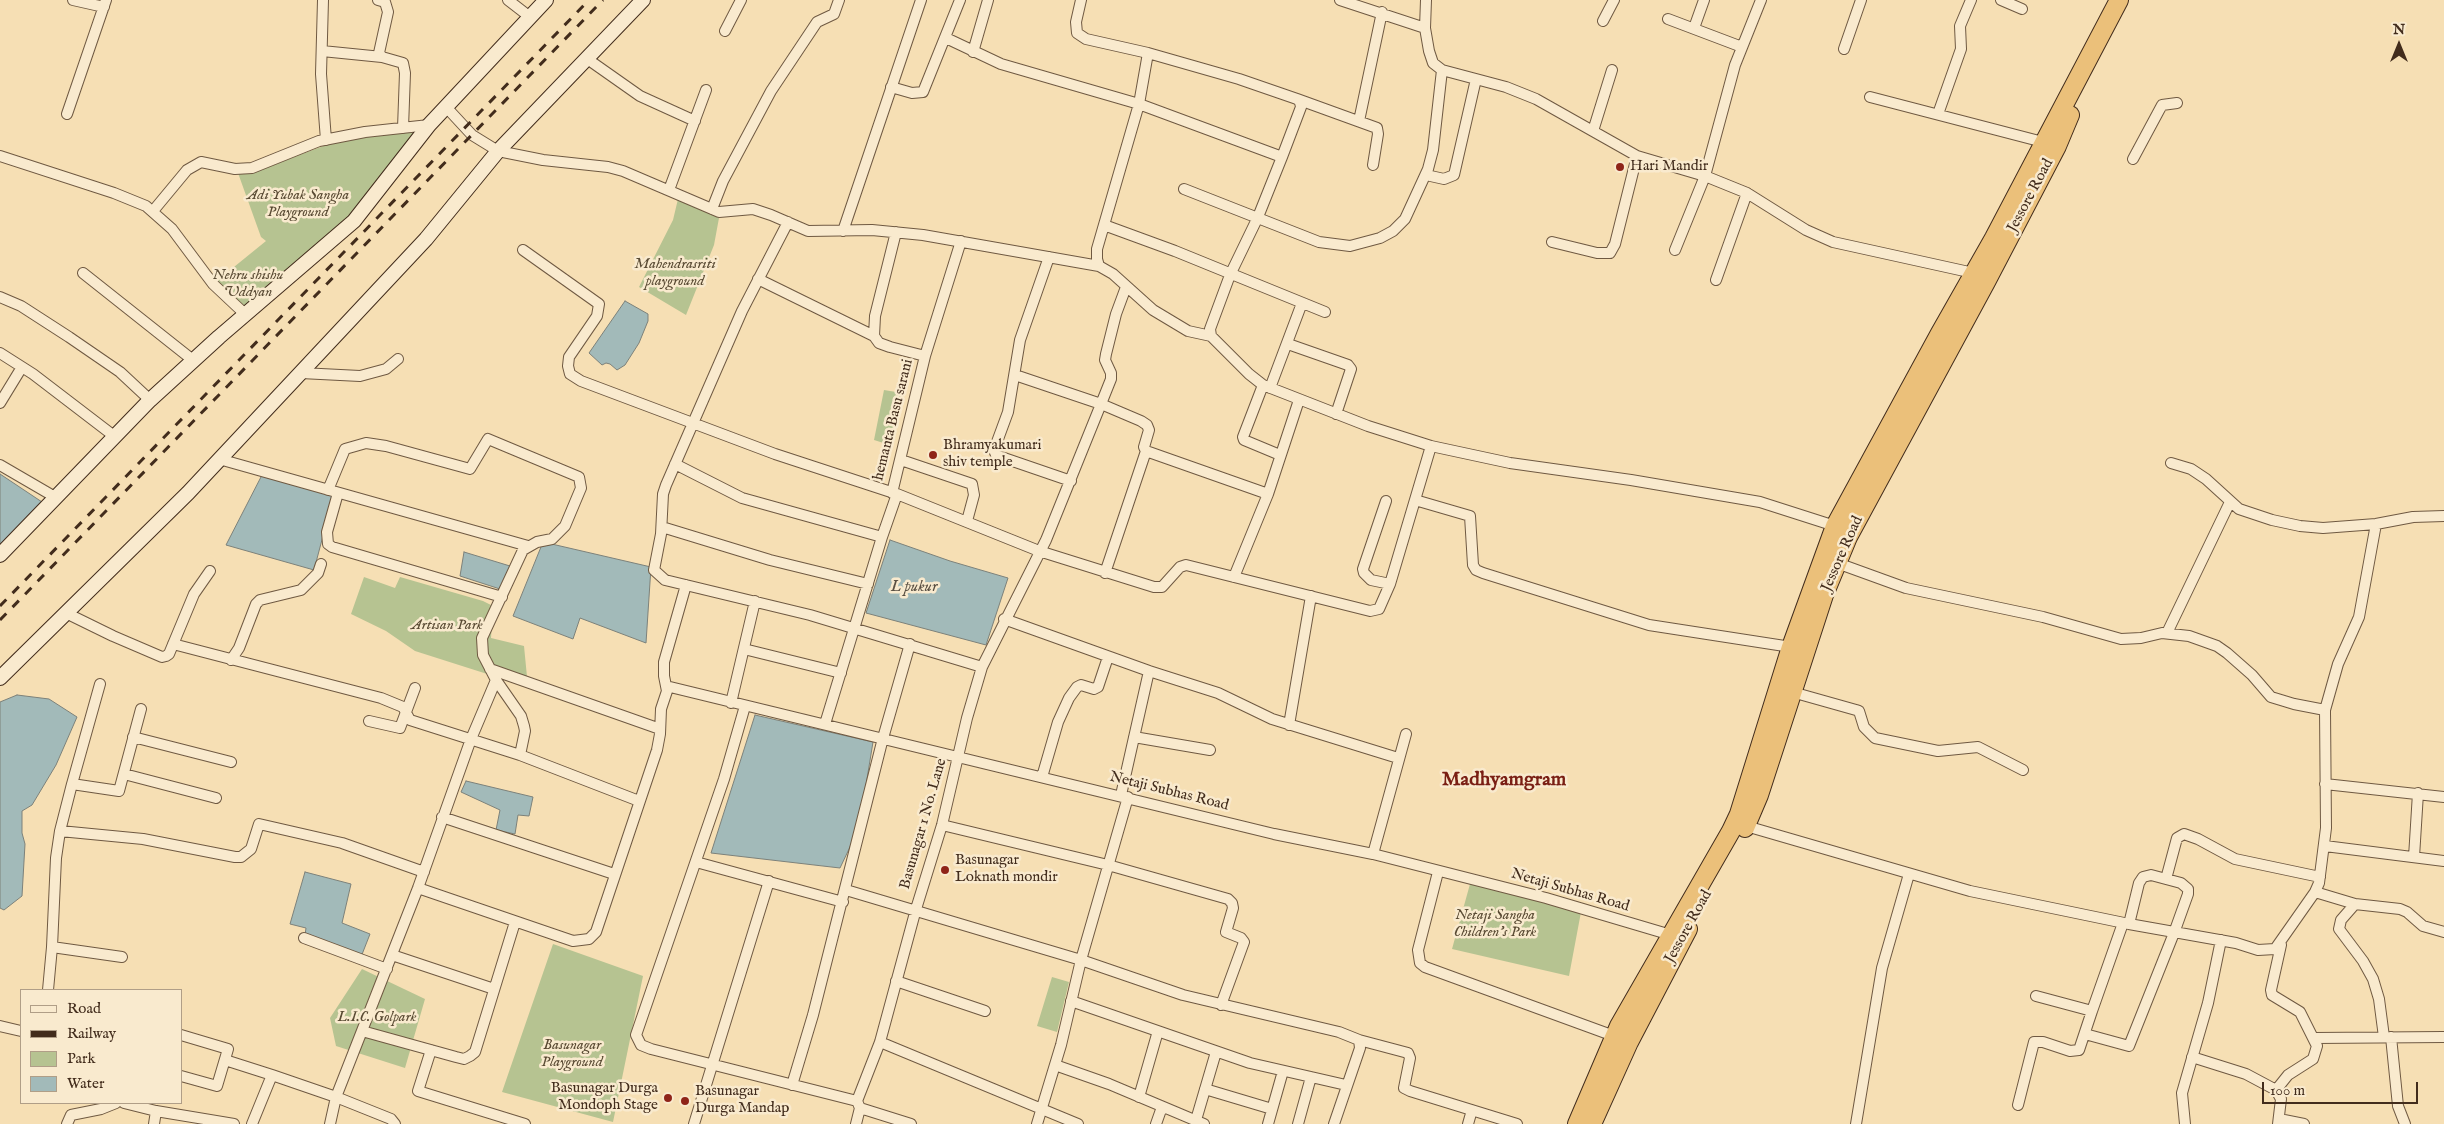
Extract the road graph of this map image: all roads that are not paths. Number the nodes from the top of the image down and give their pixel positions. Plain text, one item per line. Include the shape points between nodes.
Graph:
1 (72, 0) edge
2 (324, 0) edge
3 (378, 0) edge
4 (508, 0) edge
5 (546, 0) edge
6 (643, 0) edge
7 (741, 0) edge
8 (839, 0) edge
9 (921, 0) edge
10 (960, 0) edge
11 (988, 0) edge
12 (1081, 0) edge
13 (1340, 0) edge
14 (1426, 0) edge
15 (1614, 0) edge
16 (1704, 0) edge
17 (1760, 0) edge
18 (1861, 0) edge
19 (1971, 0) edge
20 (2001, 0) edge
21 (2119, 0) edge
22 (2129, 0) edge
23 (105, 3) edge
24 (2022, 9) dead end
25 (1382, 12) junction
26 (530, 17) junction
27 (1668, 19) dead end
28 (1603, 21) dead end
29 (1425, 28) junction
30 (1694, 28) junction
31 (725, 30) dead end
32 (946, 38) junction
33 (1742, 47) junction
34 (1844, 49) dead end
35 (322, 51) junction
36 (972, 52) junction
37 (1148, 54) junction
38 (382, 57) junction
39 (586, 58) junction
40 (1442, 70) junction
41 (1612, 70) dead end
42 (1476, 79) junction
43 (891, 86) junction
44 (706, 90) dead end
45 (1870, 97) dead end
46 (1297, 99) junction
47 (2178, 103) dead end
48 (1139, 104) junction
49 (447, 108) junction
50 (67, 114) dead end
51 (1938, 114) junction
52 (694, 121) junction
53 (1359, 121) junction
54 (429, 125) junction
55 (403, 128) junction
56 (1593, 131) junction
57 (326, 140) junction
58 (2043, 142) junction
59 (498, 151) junction
60 (0, 156) edge
61 (1637, 156) junction
62 (1282, 157) junction
63 (2133, 159) dead end
64 (1373, 166) dead end
65 (1426, 175) junction
66 (1705, 176) junction
67 (1184, 189) dead end
68 (670, 190) junction
69 (1747, 193) junction
70 (712, 209) junction
71 (153, 211) junction
72 (1258, 217) junction
73 (788, 222) junction
74 (1104, 225) junction
75 (844, 231) junction
76 (896, 232) junction
77 (961, 241) junction
78 (1552, 242) dead end
79 (523, 250) dead end
80 (1675, 250) dead end
81 (1049, 256) junction
82 (1100, 266) junction
83 (82, 273) dead end
84 (1230, 275) junction
85 (1982, 275) junction
86 (758, 279) junction
87 (1716, 280) dead end
88 (1126, 287) junction
89 (0, 297) edge
90 (1302, 303) junction
91 (1325, 312) dead end
92 (246, 315) junction
93 (874, 336) junction
94 (1211, 336) junction
95 (1288, 344) junction
96 (0, 354) edge
97 (925, 356) junction
98 (398, 359) dead end
99 (194, 360) junction
100 (22, 368) junction
101 (301, 373) junction
102 (1015, 374) junction
103 (1267, 386) junction
104 (150, 400) junction
105 (1299, 400) junction
106 (0, 403) edge
107 (1101, 404) junction
108 (1336, 414) junction
109 (694, 423) junction
110 (114, 436) junction
111 (1431, 446) junction
112 (1146, 452) junction
113 (1280, 455) junction
114 (220, 459) junction
115 (900, 460) junction
116 (2171, 463) dead end
117 (675, 464) junction
118 (0, 465) edge
119 (1071, 481) junction
120 (328, 490) junction
121 (338, 493) junction
122 (894, 493) junction
123 (1268, 494) junction
124 (56, 497) junction
125 (1386, 500) dead end
126 (1415, 500) junction
127 (2230, 502) junction
128 (2444, 516) edge
129 (967, 521) junction
130 (2376, 524) junction
131 (1835, 526) junction
132 (662, 527) junction
133 (882, 537) junction
134 (528, 546) junction
135 (1039, 551) junction
136 (0, 555) edge
137 (1837, 563) junction
138 (321, 564) dead end
139 (210, 571) dead end
140 (1105, 573) junction
141 (1234, 577) junction
142 (868, 584) junction
143 (1390, 584) junction
144 (686, 585) junction
145 (1311, 596) junction
146 (502, 598) junction
147 (755, 601) junction
148 (66, 613) junction
149 (1004, 619) junction
150 (856, 628) junction
151 (2167, 633) junction
152 (174, 644) junction
153 (910, 644) junction
154 (1791, 647) junction
155 (744, 649) junction
156 (1108, 656) junction
157 (231, 660) junction
158 (982, 667) junction
159 (490, 669) junction
160 (1149, 671) junction
161 (841, 673) junction
162 (0, 678) edge
163 (496, 680) junction
164 (100, 684) dead end
165 (666, 686) junction
166 (415, 688) dead end
167 (1792, 692) junction
168 (731, 703) junction
169 (745, 706) junction
170 (141, 709) dead end
171 (2325, 710) junction
172 (406, 712) junction
173 (369, 721) dead end
174 (825, 724) junction
175 (1288, 725) junction
176 (660, 729) junction
177 (1406, 734) dead end
178 (133, 737) junction
179 (1134, 737) junction
180 (883, 738) junction
181 (471, 739) junction
182 (1210, 750) dead end
183 (520, 755) junction
184 (959, 756) junction
185 (1398, 758) junction
186 (230, 762) dead end
187 (2023, 770) dead end
188 (124, 774) junction
189 (1042, 777) junction
190 (72, 784) junction
191 (2325, 784) junction
192 (2418, 793) junction
193 (1124, 796) junction
194 (2444, 797) edge
195 (216, 798) dead end
196 (639, 801) junction
197 (442, 817) junction
198 (942, 825) junction
199 (1746, 826) junction
200 (60, 831) junction
201 (2325, 846) junction
202 (1373, 854) junction
203 (2414, 857) junction
204 (696, 862) junction
205 (2444, 862) edge
206 (1108, 865) junction
207 (424, 872) junction
208 (1438, 872) junction
209 (614, 874) junction
210 (1909, 874) junction
211 (2320, 876) junction
212 (2166, 880) junction
213 (769, 881) junction
214 (418, 888) junction
215 (846, 890) junction
216 (2315, 892) junction
217 (843, 902) junction
218 (2355, 904) junction
219 (916, 909) junction
220 (515, 922) junction
221 (2126, 923) junction
222 (2444, 932) edge
223 (2174, 933) junction
224 (1671, 935) junction
225 (304, 938) dead end
226 (2221, 940) junction
227 (2281, 945) junction
228 (52, 947) junction
229 (392, 955) junction
230 (122, 957) dead end
231 (1081, 960) junction
232 (387, 969) junction
233 (896, 981) junction
234 (48, 989) edge
235 (494, 989) junction
236 (2036, 996) dead end
237 (1071, 1001) junction
238 (1221, 1004) junction
239 (985, 1011) dead end
240 (2092, 1011) junction
241 (0, 1026) edge
242 (20, 1031) edge
243 (362, 1031) junction
244 (1158, 1031) junction
245 (2085, 1034) junction
246 (182, 1035) edge
247 (1614, 1036) junction
248 (2387, 1037) junction
249 (2444, 1037) edge
250 (2315, 1038) junction
251 (1359, 1040) junction
252 (880, 1042) junction
253 (431, 1050) junction
254 (1216, 1052) junction
255 (2192, 1057) junction
256 (225, 1060) junction
257 (712, 1063) junction
258 (1055, 1065) junction
259 (1283, 1071) junction
260 (272, 1074) junction
261 (182, 1076) edge
262 (1311, 1077) junction
263 (1346, 1084) junction
264 (792, 1085) junction
265 (1205, 1089) junction
266 (2276, 1090) junction
267 (336, 1097) junction
268 (1139, 1097) junction
269 (114, 1104) edge
270 (128, 1104) edge
271 (858, 1104) junction
272 (2018, 1105) dead end
273 (1162, 1107) junction
274 (1042, 1108) junction
275 (1272, 1109) junction
276 (1472, 1110) junction
277 (156, 1111) junction
278 (498, 1120) edge
279 (2278, 1121) edge
280 (1200, 1122) edge
281 (68, 1124) edge
282 (154, 1124) edge
283 (234, 1124) edge
284 (252, 1124) edge
285 (330, 1124) edge
286 (395, 1124) edge
287 (525, 1124) edge
288 (695, 1124) edge
289 (856, 1124) edge
290 (911, 1124) edge
291 (1037, 1124) edge
292 (1078, 1124) edge
293 (1156, 1124) edge
294 (1268, 1124) edge
295 (1298, 1124) edge
296 (1334, 1124) edge
297 (1468, 1124) edge
298 (1517, 1124) edge
299 (1577, 1124) edge
300 (1592, 1124) edge
301 (1856, 1124) edge
302 (2186, 1124) edge
303 (2304, 1124) edge
304 (2405, 1124) edge

1 - 23 street
2 - 35 street
3 - 38 street via 385,2 388,12 380,48
4 - 26 street
5 - 26 street
6 - 39 street
7 - 31 street
8 - 70 street via 834,14 816,22 772,91 723,180
9 - 43 street
10 - 32 street
11 - 36 street
12 - 37 street via 1077,33 1086,39
13 - 25 street
14 - 29 street
15 - 28 street
16 - 30 street
17 - 33 street
18 - 34 street
19 - 51 street via 1960,26 1961,49
20 - 24 street
21 - 58 highway
22 - 85 highway, Jessore Road via 2057,146
23 - 50 street
25 - 29 street
25 - 53 street
26 - 49 street
27 - 30 street
29 - 40 street via 1433,63
30 - 33 street
32 - 36 street
32 - 43 street via 923,92 912,93
33 - 66 street
35 - 38 street
35 - 57 street
36 - 48 street via 1017,70
37 - 46 street
37 - 48 street
38 - 55 street via 403,63 406,72
39 - 52 street via 640,96
39 - 59 street
40 - 42 street
40 - 65 street via 1433,150
41 - 56 street
42 - 56 street via 1528,96
42 - 65 street via 1454,175 1444,179
43 - 75 street
44 - 52 street
45 - 51 street
46 - 53 street
46 - 62 street via 1301,107
47 - 63 street via 2162,105
48 - 62 street
48 - 74 street
49 - 54 street
49 - 59 street via 472,135
51 - 58 street
52 - 68 street
53 - 64 street via 1377,128
54 - 55 street
54 - 92 street via 354,222
55 - 57 street
56 - 61 street
57 - 71 street via 252,168 235,170 200,162 195,164
58 - 85 highway
59 - 68 street via 608,167
59 - 101 street via 426,239
60 - 71 street via 114,193
61 - 66 street
61 - 78 street via 1610,253
62 - 72 street
65 - 72 street via 1405,219 1393,231 1365,243 1336,246
66 - 69 street
66 - 80 street
67 - 72 street
68 - 70 street
69 - 85 street via 1806,230 1833,242
69 - 87 street
70 - 73 street via 727,213 753,209
71 - 92 street via 172,229 213,284
72 - 84 street
73 - 75 street via 808,231
73 - 86 street
74 - 82 street via 1097,249
74 - 84 street
75 - 76 street
76 - 77 street
76 - 93 street via 875,316
77 - 81 street
77 - 97 street, hemanta Basu sarani
79 - 109 street via 599,304 597,316 570,357 570,374
81 - 82 street
81 - 102 street via 1020,340
82 - 88 street
83 - 99 street
84 - 90 street
84 - 94 street via 1212,320
85 - 131 highway via 1940,332
85 - 137 highway, Jessore Road
86 - 93 street, hemanta Basu sarani
86 - 109 street
88 - 94 street via 1140,301 1173,323 1188,331
88 - 107 street, Basunagar 1 No. Lane via 1106,354 1111,373
89 - 104 street via 21,306 120,372
90 - 91 street
90 - 95 street
92 - 99 street
93 - 97 street, hemanta Basu sarani via 879,343
94 - 103 street via 1249,374
95 - 103 street
95 - 108 street via 1348,365 1350,369
96 - 100 street
97 - 115 street, hemanta Basu sarani
98 - 101 street via 386,369 360,376
99 - 104 street
100 - 106 street
100 - 110 street
101 - 114 street
102 - 107 street
102 - 119 street via 1008,412 994,450 996,454
103 - 105 street
103 - 113 street via 1243,437
104 - 110 street
105 - 108 street
105 - 113 street
107 - 112 street via 1147,425
107 - 119 street, Basunagar 1 No. Lane
108 - 111 street
109 - 117 street
109 - 122 street
110 - 124 street
111 - 126 street
111 - 131 street via 1510,463 1760,502
112 - 123 street
112 - 140 street
113 - 123 street
114 - 120 street
114 - 148 street
115 - 122 street, hemanta Basu sarani
115 - 129 street via 972,484 974,495
116 - 127 street via 2192,469
117 - 132 street via 663,494
117 - 133 street via 742,498
118 - 124 street
119 - 135 street, Basunagar 1 No. Lane
120 - 121 street
120 - 134 street via 345,449 366,443 386,446 470,469 488,439 572,474 581,482 565,526 552,538
121 - 134 street
121 - 146 street via 326,539 332,547
122 - 129 street
122 - 133 street, hemanta Basu sarani
123 - 141 street
124 - 136 street
125 - 143 street via 1363,569 1371,580
126 - 143 street
126 - 154 street via 1470,516 1473,565 1483,573 1649,625
127 - 130 street via 2250,513 2300,526 2323,528
127 - 151 street
128 - 130 street via 2396,519
129 - 135 street
130 - 171 street via 2359,617 2338,664
131 - 154 highway
132 - 142 street via 770,560
132 - 144 street via 654,570 665,580
133 - 142 street, hemanta Basu sarani
134 - 146 street via 518,557
135 - 140 street
135 - 149 street, Basunagar 1 No. Lane
137 - 151 street via 1906,588 2008,609 2121,639
137 - 167 highway, Jessore Road
138 - 157 street via 318,573 301,590 260,600 256,604
139 - 152 street via 194,594
140 - 141 street via 1154,587 1162,587 1180,566 1186,565
141 - 145 street
142 - 150 street, hemanta Basu sarani
143 - 145 street via 1382,604 1374,611
144 - 147 street
144 - 165 street via 664,662
145 - 175 street
146 - 159 street via 482,638 483,655
147 - 150 street
147 - 155 street
148 - 152 street via 162,657 170,654
148 - 162 street
149 - 156 street
149 - 158 street, Basunagar 1 No. Lane
150 - 153 street
150 - 161 street
151 - 171 street via 2189,636 2217,646 2252,675 2272,697
152 - 157 street
153 - 158 street
153 - 180 street
154 - 224 highway via 1739,814
155 - 161 street
155 - 168 street
156 - 160 street
156 - 189 street via 1098,687 1081,685 1069,698 1058,722
157 - 172 street via 381,698 403,707
158 - 184 street, Basunagar 1 No. Lane
159 - 163 street
159 - 176 street
160 - 175 street via 1218,693 1260,715
160 - 179 street
161 - 174 street
163 - 181 street
163 - 183 street via 521,716 525,731
164 - 190 street
165 - 168 street, Netaji Subhas Road
165 - 176 street
166 - 172 street
167 - 187 street via 1856,710 1875,738 1938,751 1978,747
167 - 199 highway, Jessore Road
168 - 169 street, Netaji Subhas Road
169 - 174 street, Netaji Subhas Road
169 - 204 street
170 - 178 street
171 - 191 street
172 - 173 street via 400,728
172 - 181 street via 410,720
174 - 180 street, Netaji Subhas Road
175 - 185 street
176 - 196 street
177 - 185 street
178 - 186 street
178 - 188 street
179 - 182 street
179 - 193 street
180 - 184 street, Netaji Subhas Road
180 - 215 street
181 - 183 street
181 - 197 street
183 - 196 street
184 - 189 street, Netaji Subhas Road
184 - 198 street, Basunagar 1 No. Lane
185 - 202 street
188 - 190 street via 116,792
188 - 195 street
189 - 193 street, Netaji Subhas Road
190 - 200 street
191 - 192 street
191 - 201 street
192 - 194 street
192 - 203 street
193 - 202 street, Netaji Subhas Road via 1274,834
193 - 206 street
196 - 209 street
197 - 207 street
197 - 209 street
198 - 206 street
198 - 219 street, Basunagar 1 No. Lane
199 - 210 street
199 - 300 highway, Jessore Road via 1652,995
200 - 207 street via 143,839 241,857 251,849 259,824 342,843
200 - 228 street
201 - 203 street
201 - 211 street
202 - 208 street, Netaji Subhas Road
203 - 205 street
204 - 213 street
204 - 257 street via 636,1036 641,1045 651,1049
206 - 231 street
206 - 238 street via 1222,896 1232,903 1226,932 1244,942
207 - 214 street
208 - 224 street, Netaji Subhas Road via 1546,898
208 - 247 street via 1418,950 1420,963
209 - 220 street via 596,932 589,939 573,942
210 - 221 street via 1970,891
210 - 301 street via 1882,968
211 - 212 street via 2235,859 2184,834 2178,838
211 - 216 street
212 - 221 street via 2143,877
212 - 223 street via 2180,883 2188,889
213 - 217 street
213 - 257 street
214 - 220 street
214 - 229 street
215 - 217 street
215 - 219 street
216 - 218 street
216 - 227 street
217 - 264 street
218 - 222 street via 2400,909 2423,926
218 - 248 street via 2341,920 2339,929 2369,970 2377,989
219 - 231 street
219 - 233 street, Basunagar 1 No. Lane
220 - 235 street
221 - 223 street
221 - 240 street
223 - 226 street
223 - 245 street via 2129,1046
224 - 247 highway
225 - 232 street
226 - 227 street via 2258,950 2276,949
226 - 255 street
227 - 250 street via 2272,995 2300,1012
228 - 230 street
228 - 234 street
229 - 232 street
229 - 235 street
231 - 237 street
231 - 238 street via 1184,995
232 - 243 street
233 - 239 street
233 - 252 street, Basunagar 1 No. Lane
235 - 253 street via 475,1052 464,1059
236 - 240 street
237 - 244 street
237 - 258 street
238 - 251 street via 1339,1032
240 - 245 street
241 - 242 street
243 - 253 street
243 - 267 street
244 - 254 street
244 - 268 street
245 - 272 street via 2076,1051 2034,1042
246 - 256 street via 226,1048
247 - 299 highway
248 - 249 street
248 - 250 street
248 - 304 street via 2398,1106
250 - 266 street via 2318,1046 2313,1059 2288,1075
251 - 263 street via 1360,1048
251 - 276 street via 1408,1053 1410,1058 1404,1088
252 - 271 street, Basunagar 1 No. Lane
252 - 274 street
253 - 278 street via 418,1091
254 - 259 street
254 - 265 street
255 - 266 street via 2246,1074
255 - 302 street via 2182,1093
256 - 260 street
256 - 261 street via 217,1086
257 - 264 street
257 - 288 street
258 - 268 street
258 - 274 street
259 - 262 street
259 - 275 street
260 - 267 street
260 - 284 street
262 - 263 street
262 - 295 street
263 - 296 street
264 - 271 street
265 - 275 street
265 - 280 street
266 - 279 street via 2281,1099
267 - 285 street
267 - 286 street
268 - 273 street
269 - 281 street via 71,1115
270 - 277 street
271 - 289 street, Basunagar 1 No. Lane
271 - 290 street
273 - 280 street
273 - 293 street
274 - 291 street
274 - 292 street
275 - 294 street
276 - 297 street
276 - 298 street
277 - 282 street
277 - 283 street
278 - 287 street
279 - 303 street

